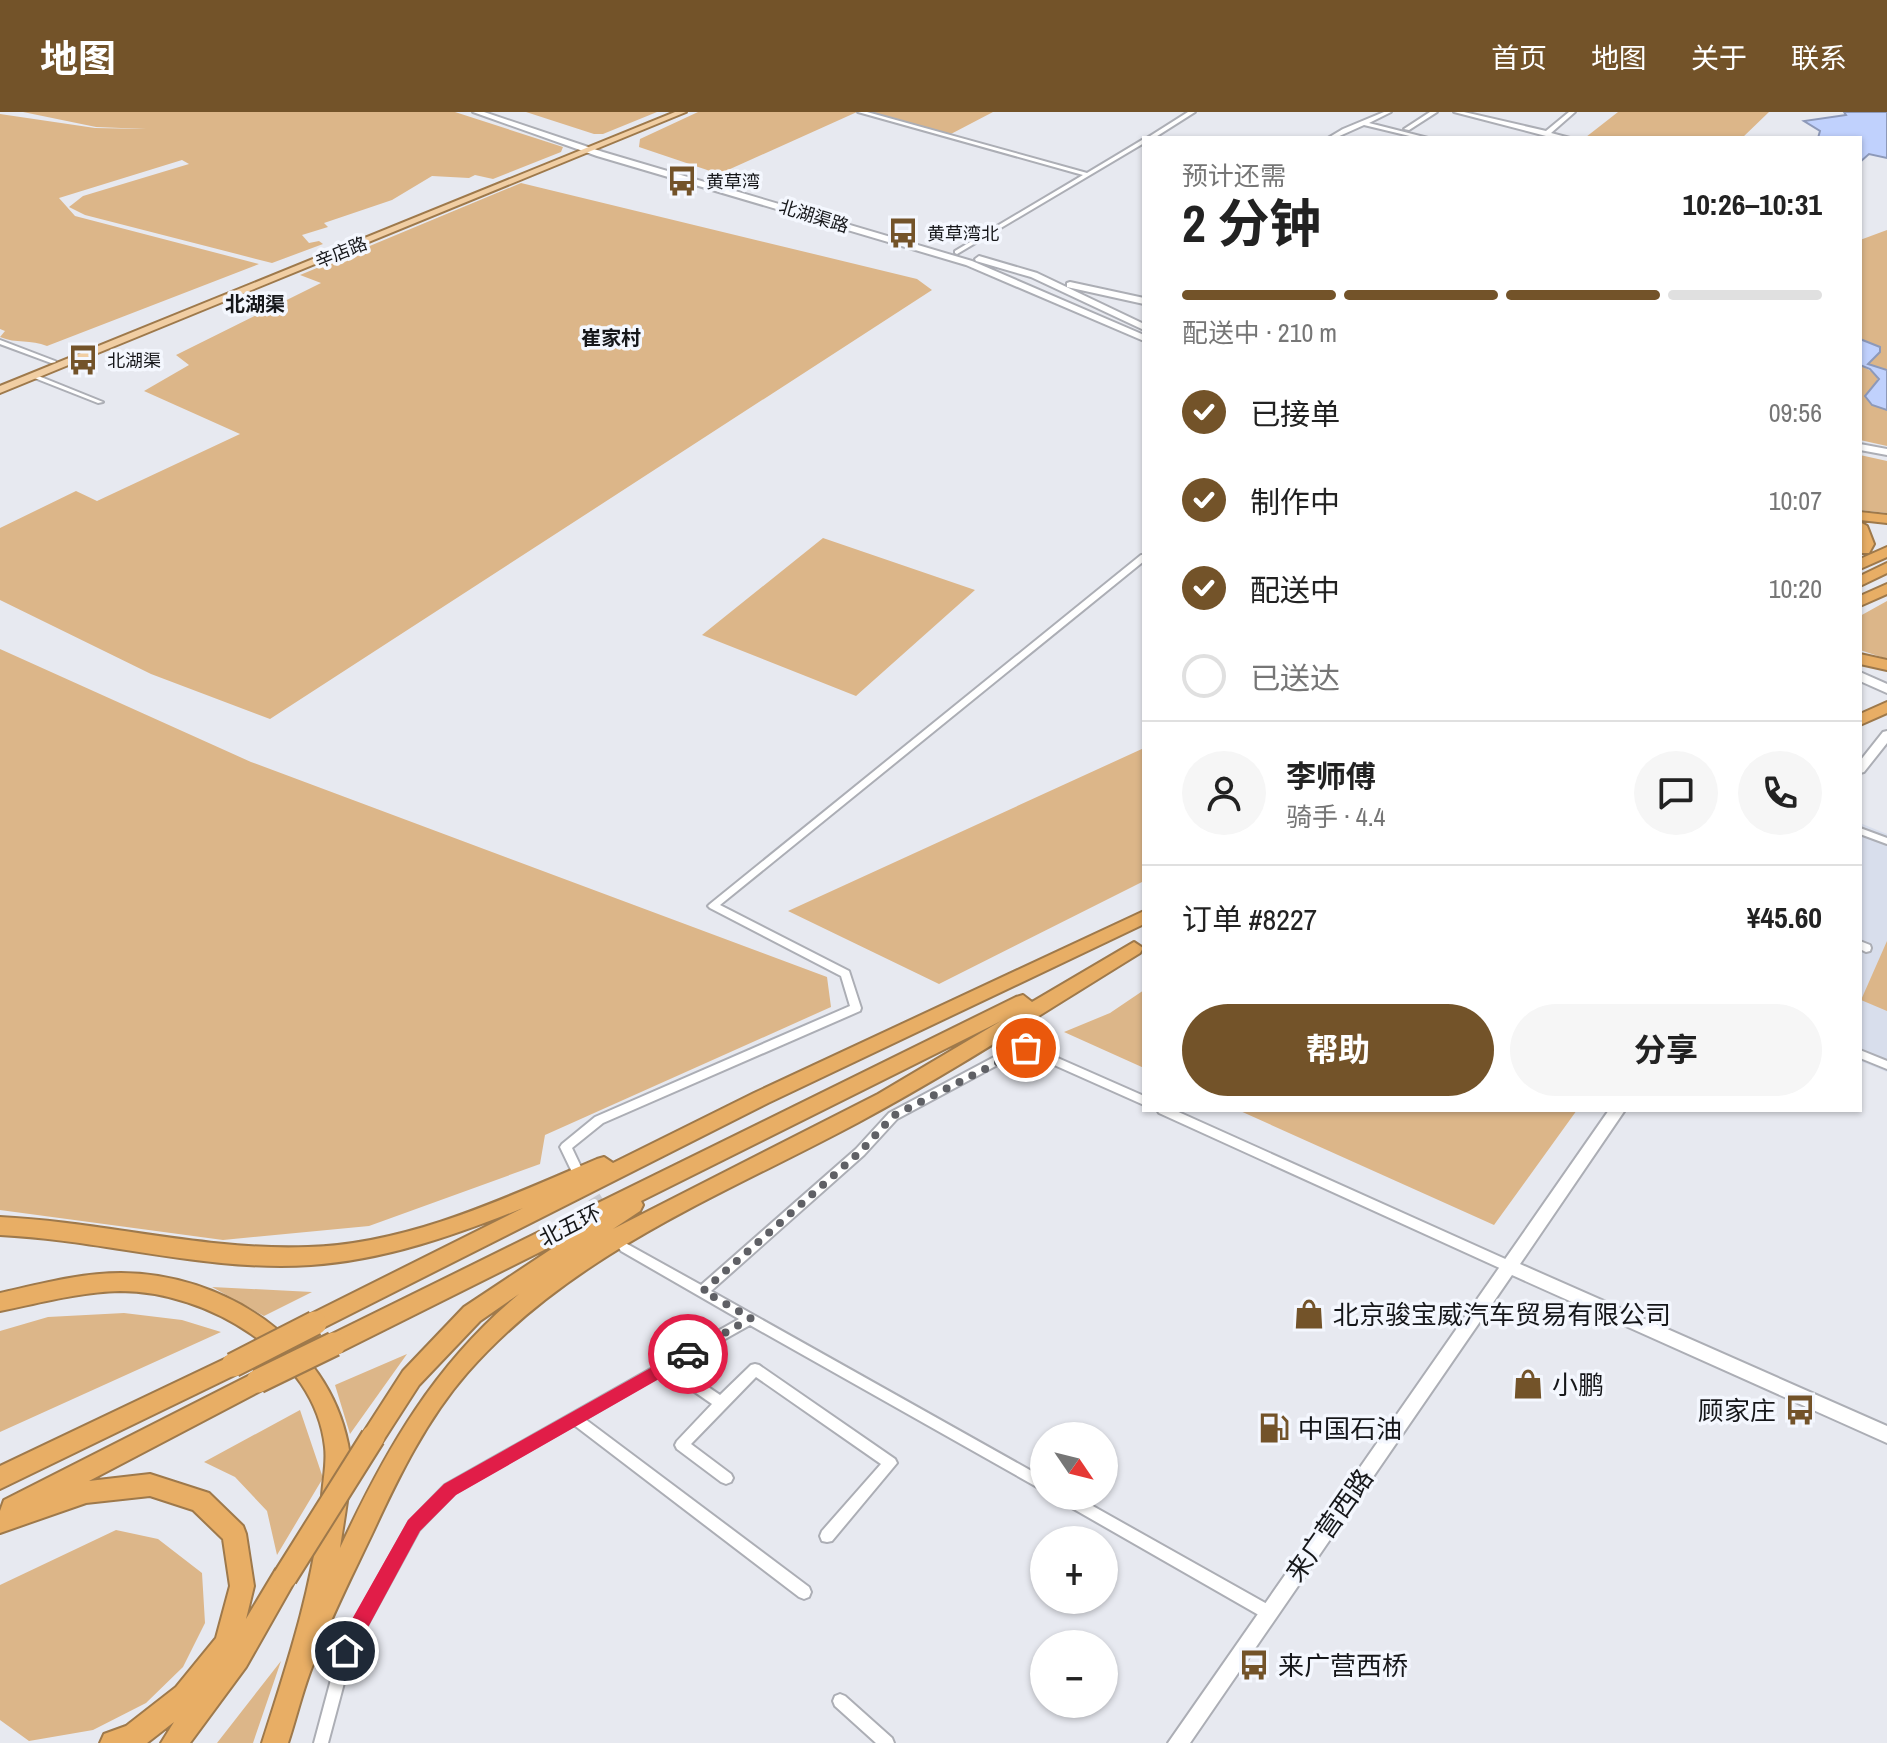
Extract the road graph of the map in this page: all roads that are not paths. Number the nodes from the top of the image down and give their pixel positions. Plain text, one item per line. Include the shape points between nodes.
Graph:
1 (477, 112) edge
2 (493, 112) edge
3 (672, 112) edge
4 (682, 112) edge
5 (861, 112) edge
6 (1192, 112) edge
7 (1388, 112) edge
8 (1434, 112) edge
9 (1457, 112) edge
10 (1558, 112) edge
11 (1472, 113) edge
12 (1571, 113) edge
13 (1363, 123) junction
14 (1407, 129) dead end
15 (1530, 129) junction
16 (1153, 136) edge
17 (1334, 136) edge
18 (1417, 136) edge
19 (1522, 136) edge
20 (1544, 136) edge
21 (1142, 142) edge
22 (590, 148) junction
23 (1085, 174) junction
24 (957, 252) junction
25 (1034, 275) junction
26 (1142, 301) edge
27 (1142, 326) edge
28 (140, 330) junction
29 (1142, 337) edge
30 (0, 342) edge
31 (53, 362) junction
32 (34, 376) junction
33 (0, 387) edge
34 (100, 402) dead end
35 (1862, 447) edge
36 (1887, 452) edge
37 (1862, 516) edge
38 (1887, 519) edge
39 (1862, 531) edge
40 (1887, 538) edge
41 (1862, 551) edge
42 (1887, 551) edge
43 (1142, 559) edge
44 (1862, 564) edge
45 (1887, 567) edge
46 (1862, 581) edge
47 (1887, 588) edge
48 (1862, 601) edge
49 (1862, 659) edge
50 (1887, 665) edge
51 (1862, 668) edge
52 (1862, 677) edge
53 (1887, 679) edge
54 (1887, 689) edge
55 (1887, 707) edge
56 (1862, 719) edge
57 (1887, 735) edge
58 (1862, 766) edge
59 (1862, 832) edge
60 (1887, 841) edge
61 (1142, 918) edge
62 (1139, 946) edge
63 (1862, 1055) edge
64 (1887, 1065) edge
65 (761, 1098) junction
66 (1142, 1100) edge
67 (1167, 1112) edge
68 (1616, 1112) edge
69 (716, 1152) junction
70 (576, 1169) tunnel mouth
71 (0, 1226) edge
72 (625, 1248) dead end
73 (1508, 1266) junction
74 (703, 1291) junction
75 (0, 1302) edge
76 (751, 1318) junction
77 (667, 1366) junction
78 (721, 1403) junction
79 (574, 1418) junction
80 (1887, 1435) edge
81 (1030, 1477) edge
82 (0, 1478) edge
83 (726, 1478) dead end
84 (1088, 1510) edge
85 (0, 1514) edge
86 (0, 1522) edge
87 (827, 1536) dead end
88 (804, 1592) dead end
89 (1269, 1613) junction
90 (304, 1654) junction
91 (840, 1701) dead end
92 (113, 1743) edge
93 (174, 1743) edge
94 (275, 1743) edge
95 (321, 1743) edge
96 (887, 1743) edge
97 (1178, 1743) edge

1 - 22 main road, 北湖渠路
2 - 22 main road, 北湖渠路 via 586,139
3 - 22 main road, 辛店路
4 - 22 main road, 辛店路
5 - 23 street
6 - 16 street
7 - 13 street
8 - 14 street
9 - 11 street
10 - 12 street
11 - 15 street
12 - 20 street
13 - 17 street
13 - 18 street
15 - 19 street
15 - 20 street
21 - 23 street
22 - 24 main road, 北湖渠路
22 - 28 main road, 辛店路
22 - 29 main road, 北湖渠路 via 969,263
23 - 24 street
24 - 25 main road, 北湖渠路
25 - 26 main road
25 - 27 main road, 北湖渠路
28 - 31 main road, 辛店路
28 - 32 main road, 辛店路
30 - 31 street
31 - 33 main road, 辛店路
32 - 33 main road, 辛店路
32 - 34 street
35 - 36 main road
37 - 38 highway
39 - 41 highway via 1867,544
40 - 41 highway
42 - 44 highway
43 - 70 street via 713,906 845,974 856,1008 599,1120 566,1147
45 - 46 highway
47 - 48 highway
49 - 50 highway
51 - 53 main road
52 - 54 main road
55 - 56 highway
57 - 58 main road
59 - 60 street
61 - 65 highway, 北五环
62 - 69 highway, 北五环
62 - 90 highway via 851,1118 601,1244 525,1299 458,1367 409,1438
63 - 64 street
65 - 71 highway via 475,1217 363,1251 270,1257 59,1227
65 - 82 highway, 北五环, bridge
66 - 74 street via 1026,1048 1015,1051 893,1116 860,1152
67 - 73 street
68 - 73 main road, 来广营西路
69 - 85 highway, 北五环, bridge
69 - 93 highway, bridge via 472,1314 411,1378 237,1658
72 - 74 street
73 - 80 main road
73 - 89 main road, 来广营西路
74 - 76 street
75 - 90 highway via 62,1288 137,1283 200,1297 263,1327 294,1357 320,1394 337,1444 334,1520
76 - 77 street
76 - 81 street
77 - 78 street
77 - 79 street
78 - 83 street via 682,1445
78 - 87 street via 755,1369 890,1463
79 - 88 street
79 - 95 street via 450,1489 414,1526 345,1651
84 - 89 street
86 - 92 highway via 86,1492 150,1485 201,1501 234,1534 242,1586 227,1644 185,1696 133,1737
89 - 97 main road, 来广营西路
90 - 94 highway
91 - 96 street

